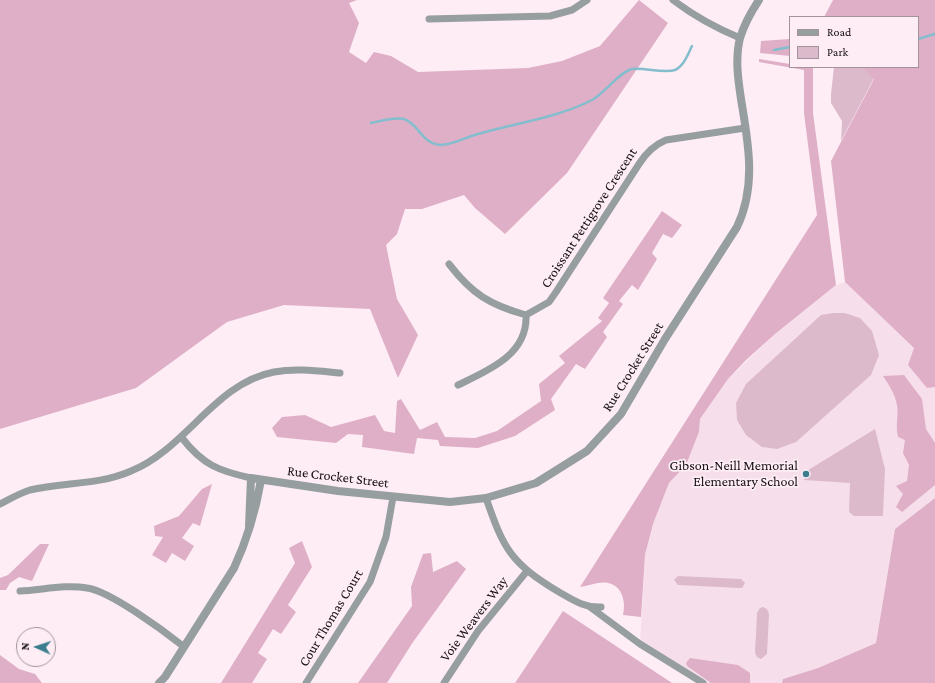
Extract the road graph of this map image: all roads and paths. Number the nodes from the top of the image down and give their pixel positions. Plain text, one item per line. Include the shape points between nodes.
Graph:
1 (587, 0) edge
2 (673, 0) edge
3 (759, 0) edge
4 (429, 19) dead end
5 (740, 38) junction
6 (745, 128) junction
7 (449, 264) dead end
8 (526, 315) junction
9 (340, 373) dead end
10 (458, 385) dead end
11 (182, 438) junction
12 (251, 478) junction
13 (261, 480) junction
14 (393, 497) junction
15 (486, 498) junction
16 (0, 504) edge
17 (249, 526) junction
18 (527, 571) junction
19 (20, 591) dead end
20 (590, 607) junction
21 (601, 607) dead end
22 (183, 646) junction
23 (162, 681) edge
24 (306, 683) edge
25 (444, 683) edge
26 (703, 683) edge

1 - 4 street via 572,10 550,16
2 - 5 street via 693,15
3 - 5 street, Rue Crocket Street
5 - 6 street, Rue Crocket Street via 737,57 738,79
6 - 8 street, Croissant Pettigrove Crescent via 666,140 656,144 642,159 549,302
6 - 15 street, Rue Crocket Street via 750,171 748,196 743,213 621,414 588,451 536,483
7 - 8 street via 466,285 479,295 498,306
8 - 10 street via 524,331 510,355 500,364
9 - 11 street via 292,370 272,372 253,378 232,390
11 - 12 street, Rue Crocket Street via 192,451 211,466 224,472
11 - 16 street via 156,458 128,473 28,491
12 - 13 street, Rue Crocket Street
12 - 17 street
13 - 14 street, Rue Crocket Street
13 - 17 street
14 - 15 street, Rue Crocket Street via 450,502
14 - 24 street, Cour Thomas Court via 386,537 370,582
15 - 18 street via 495,526 507,548
17 - 22 street via 243,549 234,568
18 - 20 street via 574,601
18 - 25 street, Voie Weavers Way via 478,631
19 - 22 street via 78,587 97,590
20 - 21 street
20 - 26 street via 640,644
22 - 23 street

